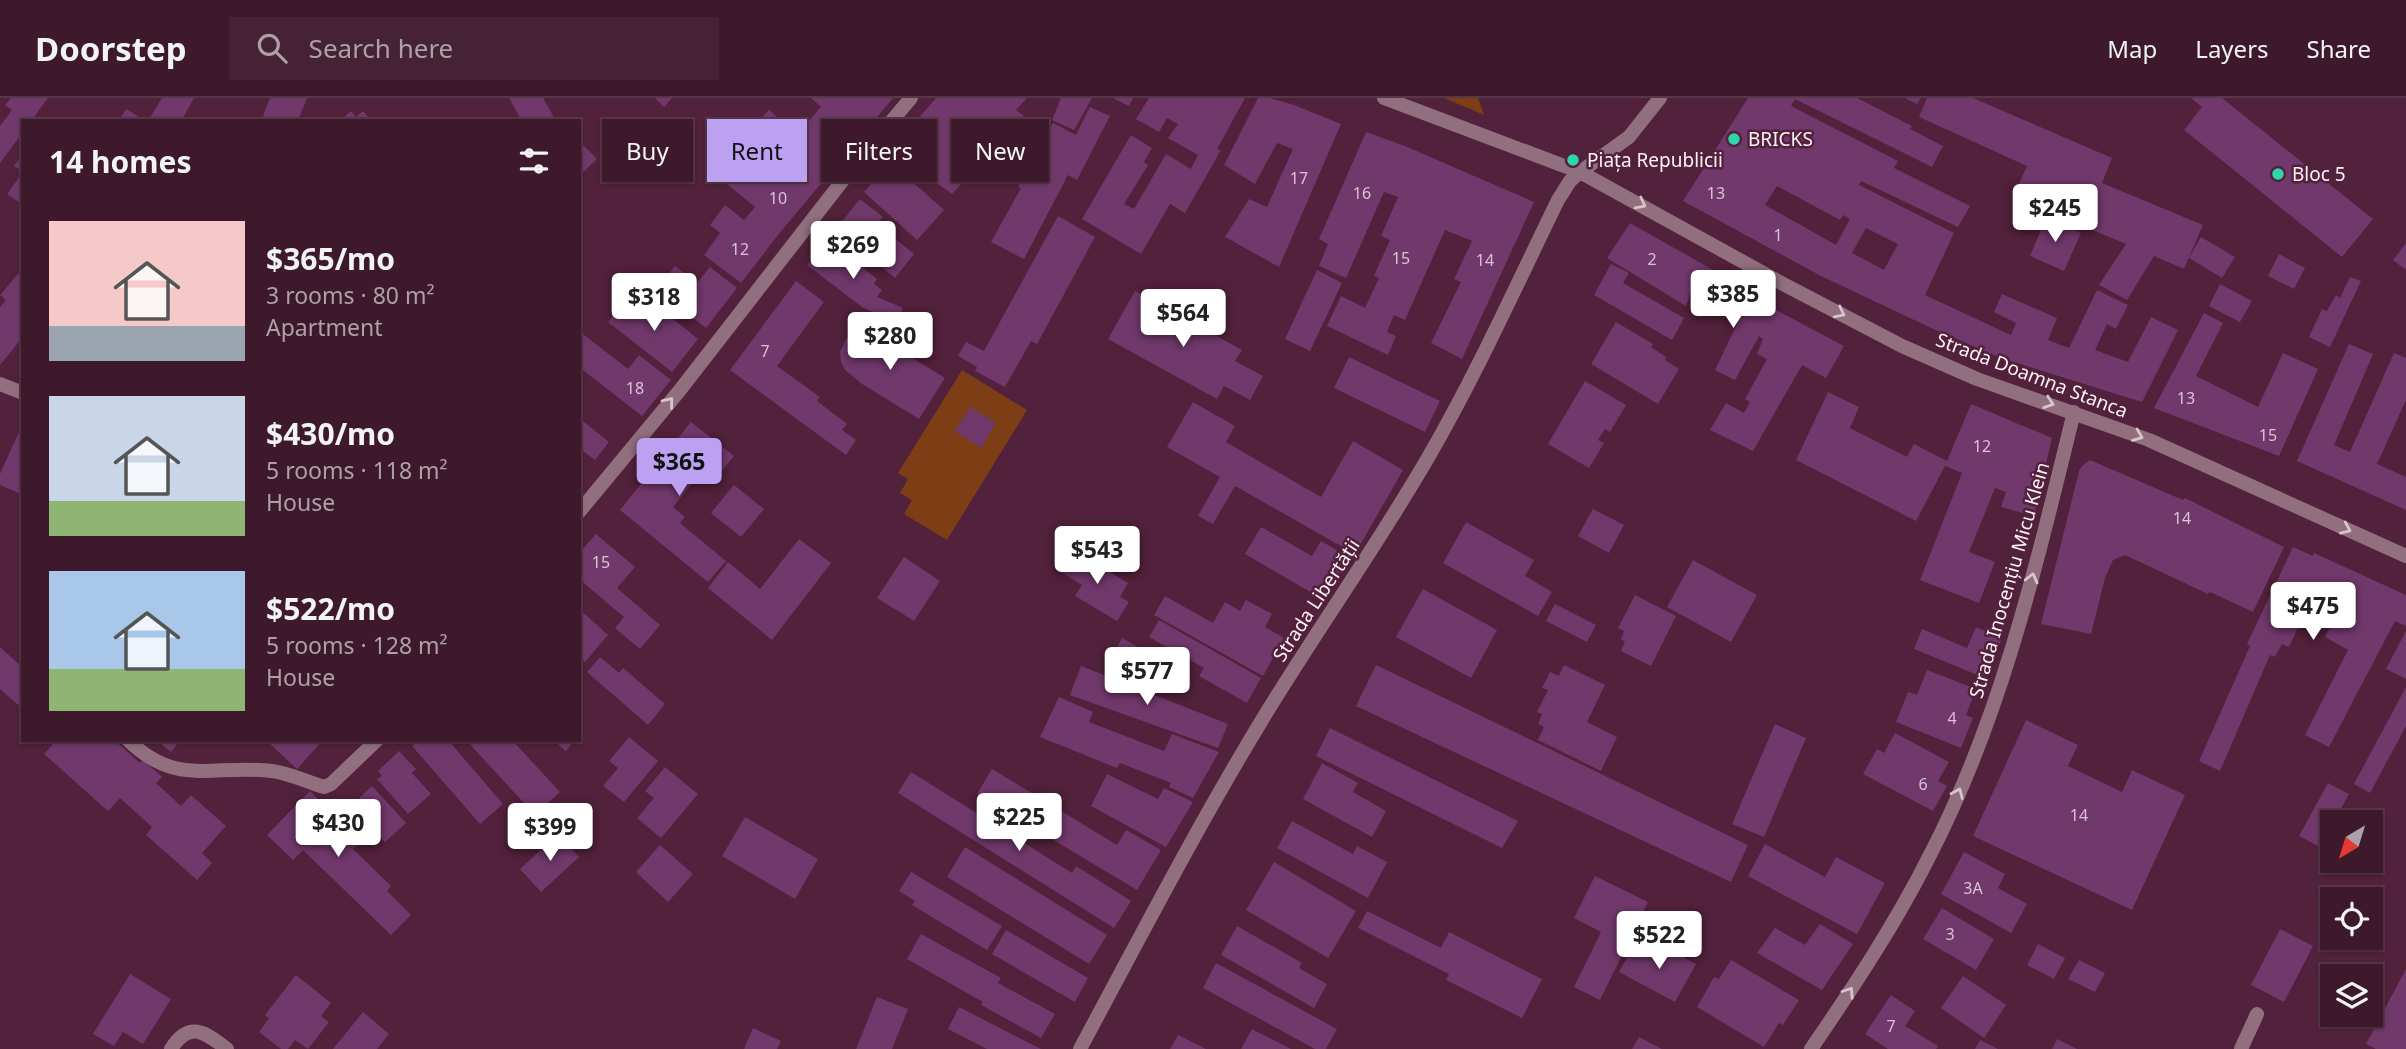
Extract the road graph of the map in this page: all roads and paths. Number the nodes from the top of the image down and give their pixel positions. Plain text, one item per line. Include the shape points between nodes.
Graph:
1 (911, 98) edge
2 (1384, 98) edge
3 (1660, 98) edge
4 (1580, 172) junction
5 (0, 384) edge
6 (21, 392) edge
7 (2074, 412) junction
8 (581, 510) edge
9 (2406, 556) edge
10 (131, 742) edge
11 (375, 742) edge
12 (2257, 1014) dead end
13 (171, 1049) edge
14 (227, 1049) edge
15 (1080, 1049) edge
16 (1811, 1049) edge
17 (2241, 1049) edge

8 -> 1 street
2 - 4 street
3 - 4 street via 1629,137
4 -> 7 street, Strada Doamna Stanca via 1902,346 1977,379
4 - 15 street, Strada Libertății via 1558,200 1485,353 1428,458 1261,722
5 - 6 street
7 -> 9 street, Strada Doamna Stanca via 2149,440
16 -> 7 street, Strada Inocențiu Micu Klein via 1904,904 1966,776 2015,642
10 - 11 street via 157,762 182,771 276,771 324,787
12 - 17 street
13 - 14 street via 180,1036 199,1031

